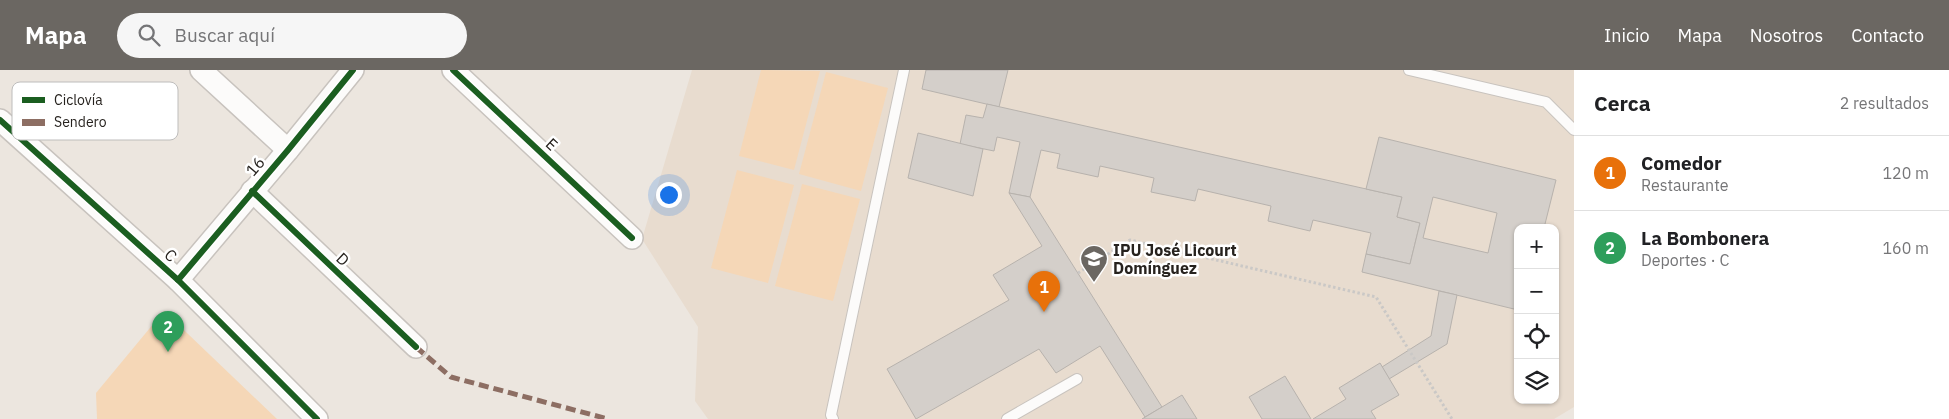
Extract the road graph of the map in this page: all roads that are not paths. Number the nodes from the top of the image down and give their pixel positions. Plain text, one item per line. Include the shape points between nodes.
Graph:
1 (201, 70) edge
2 (353, 70) edge
3 (453, 70) edge
4 (904, 70) edge
5 (1410, 70) edge
6 (0, 120) edge
7 (1574, 130) edge
8 (12, 131) edge
9 (22, 140) edge
10 (288, 150) junction
11 (252, 191) junction
12 (632, 238) dead end
13 (178, 280) junction
14 (416, 347) dead end
15 (1077, 379) dead end
16 (317, 419) edge
17 (833, 419) edge
18 (1007, 419) edge

1 - 10 street
2 - 10 street, 16
3 - 12 street, E
4 - 17 lane via 831,415
5 - 7 lane via 1546,102
6 - 8 street, C
9 - 13 street, C
10 - 11 street, 16
11 - 13 street, 16
11 - 14 street, D
13 - 16 street, C
15 - 18 lane

